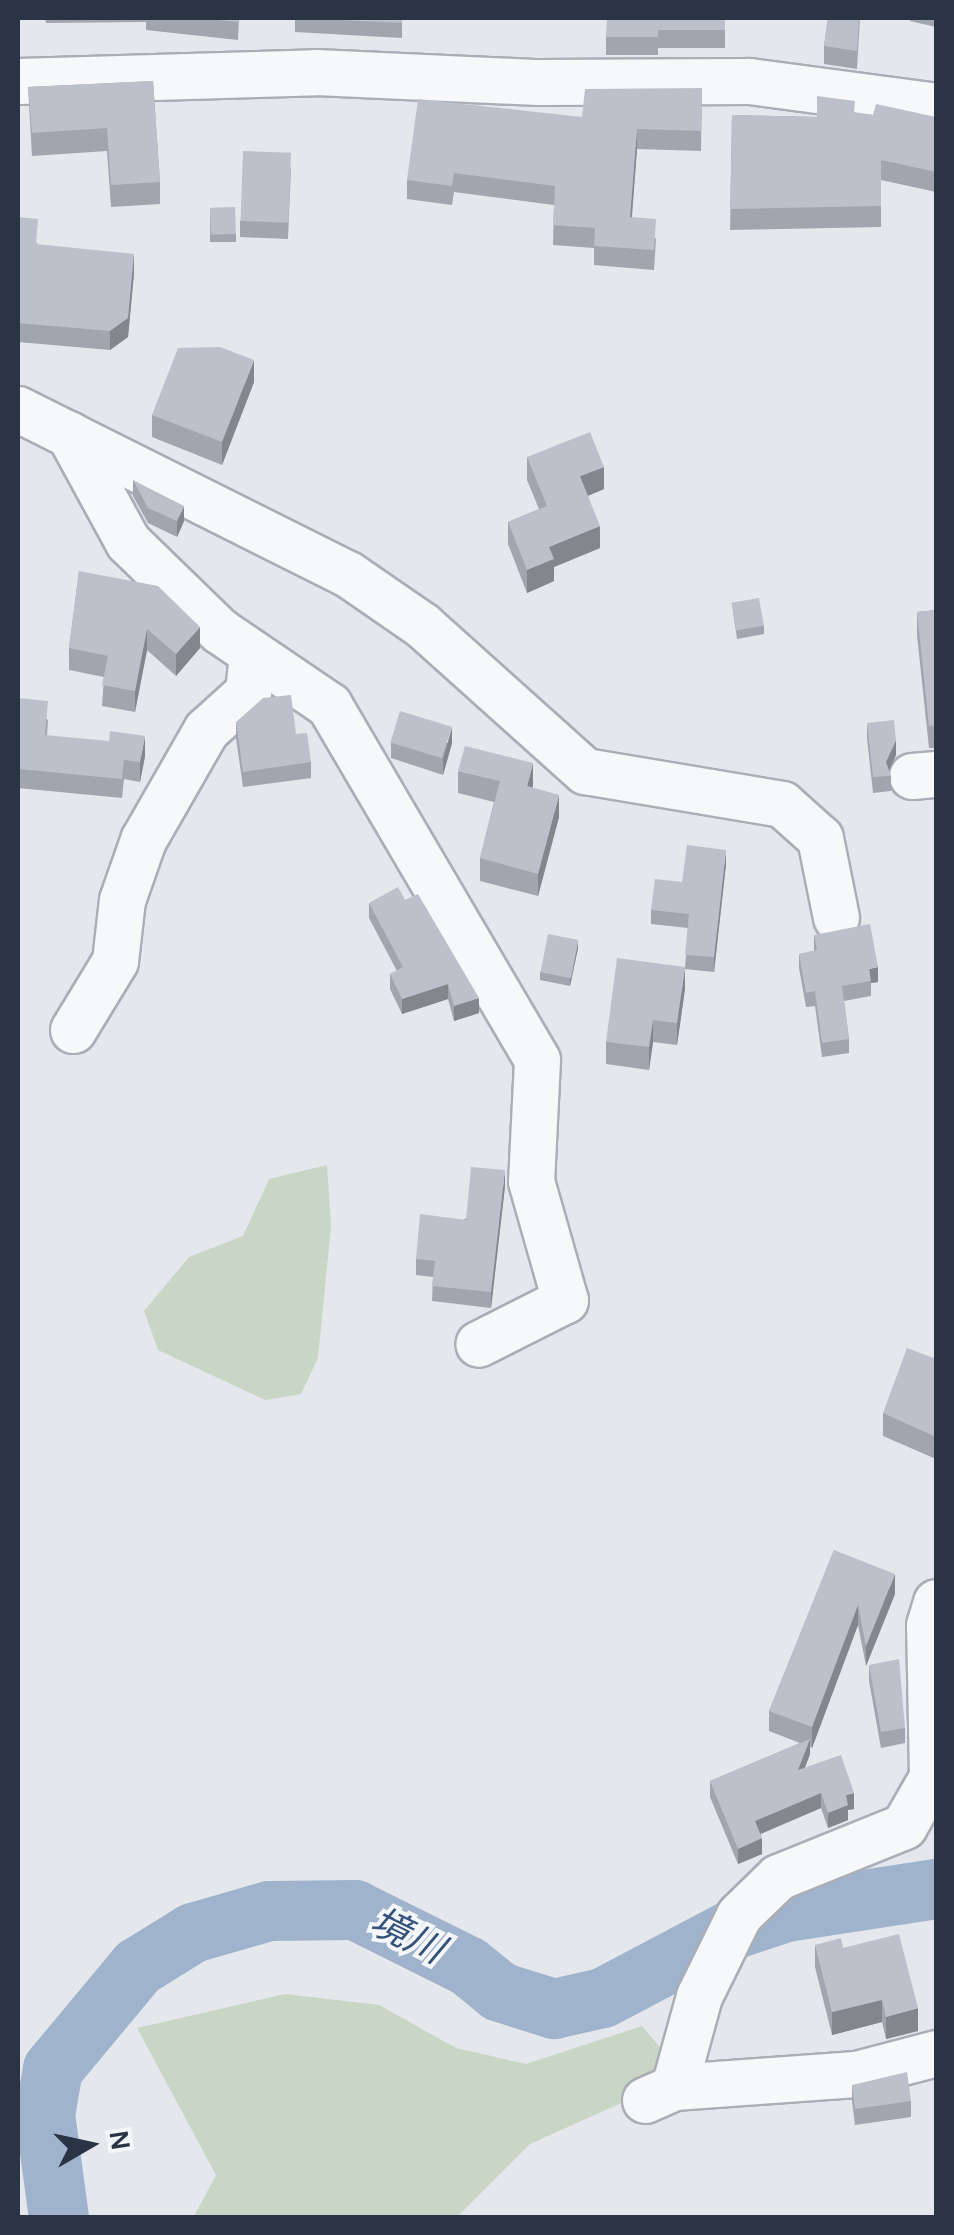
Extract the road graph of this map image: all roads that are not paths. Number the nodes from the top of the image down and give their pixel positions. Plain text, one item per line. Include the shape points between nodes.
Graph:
1 (18, 81) edge
2 (936, 106) edge
3 (18, 409) edge
4 (69, 434) junction
5 (252, 653) junction
6 (836, 917) dead end
7 (73, 1030) dead end
8 (478, 1344) dead end
9 (936, 1602) edge
10 (936, 2053) edge

1 - 2 street via 316,72 539,82 749,81
3 - 4 street
4 - 5 street via 128,542 220,632
4 - 6 street via 348,574 422,625 585,771 782,804 820,838
5 - 7 street via 248,692 206,730 143,840 122,900 115,962
5 - 8 street via 329,705 537,1060 532,1181 565,1300
9 - 10 street via 929,1626 932,1778 904,1826 778,1877 730,1934 660,2094 856,2074

